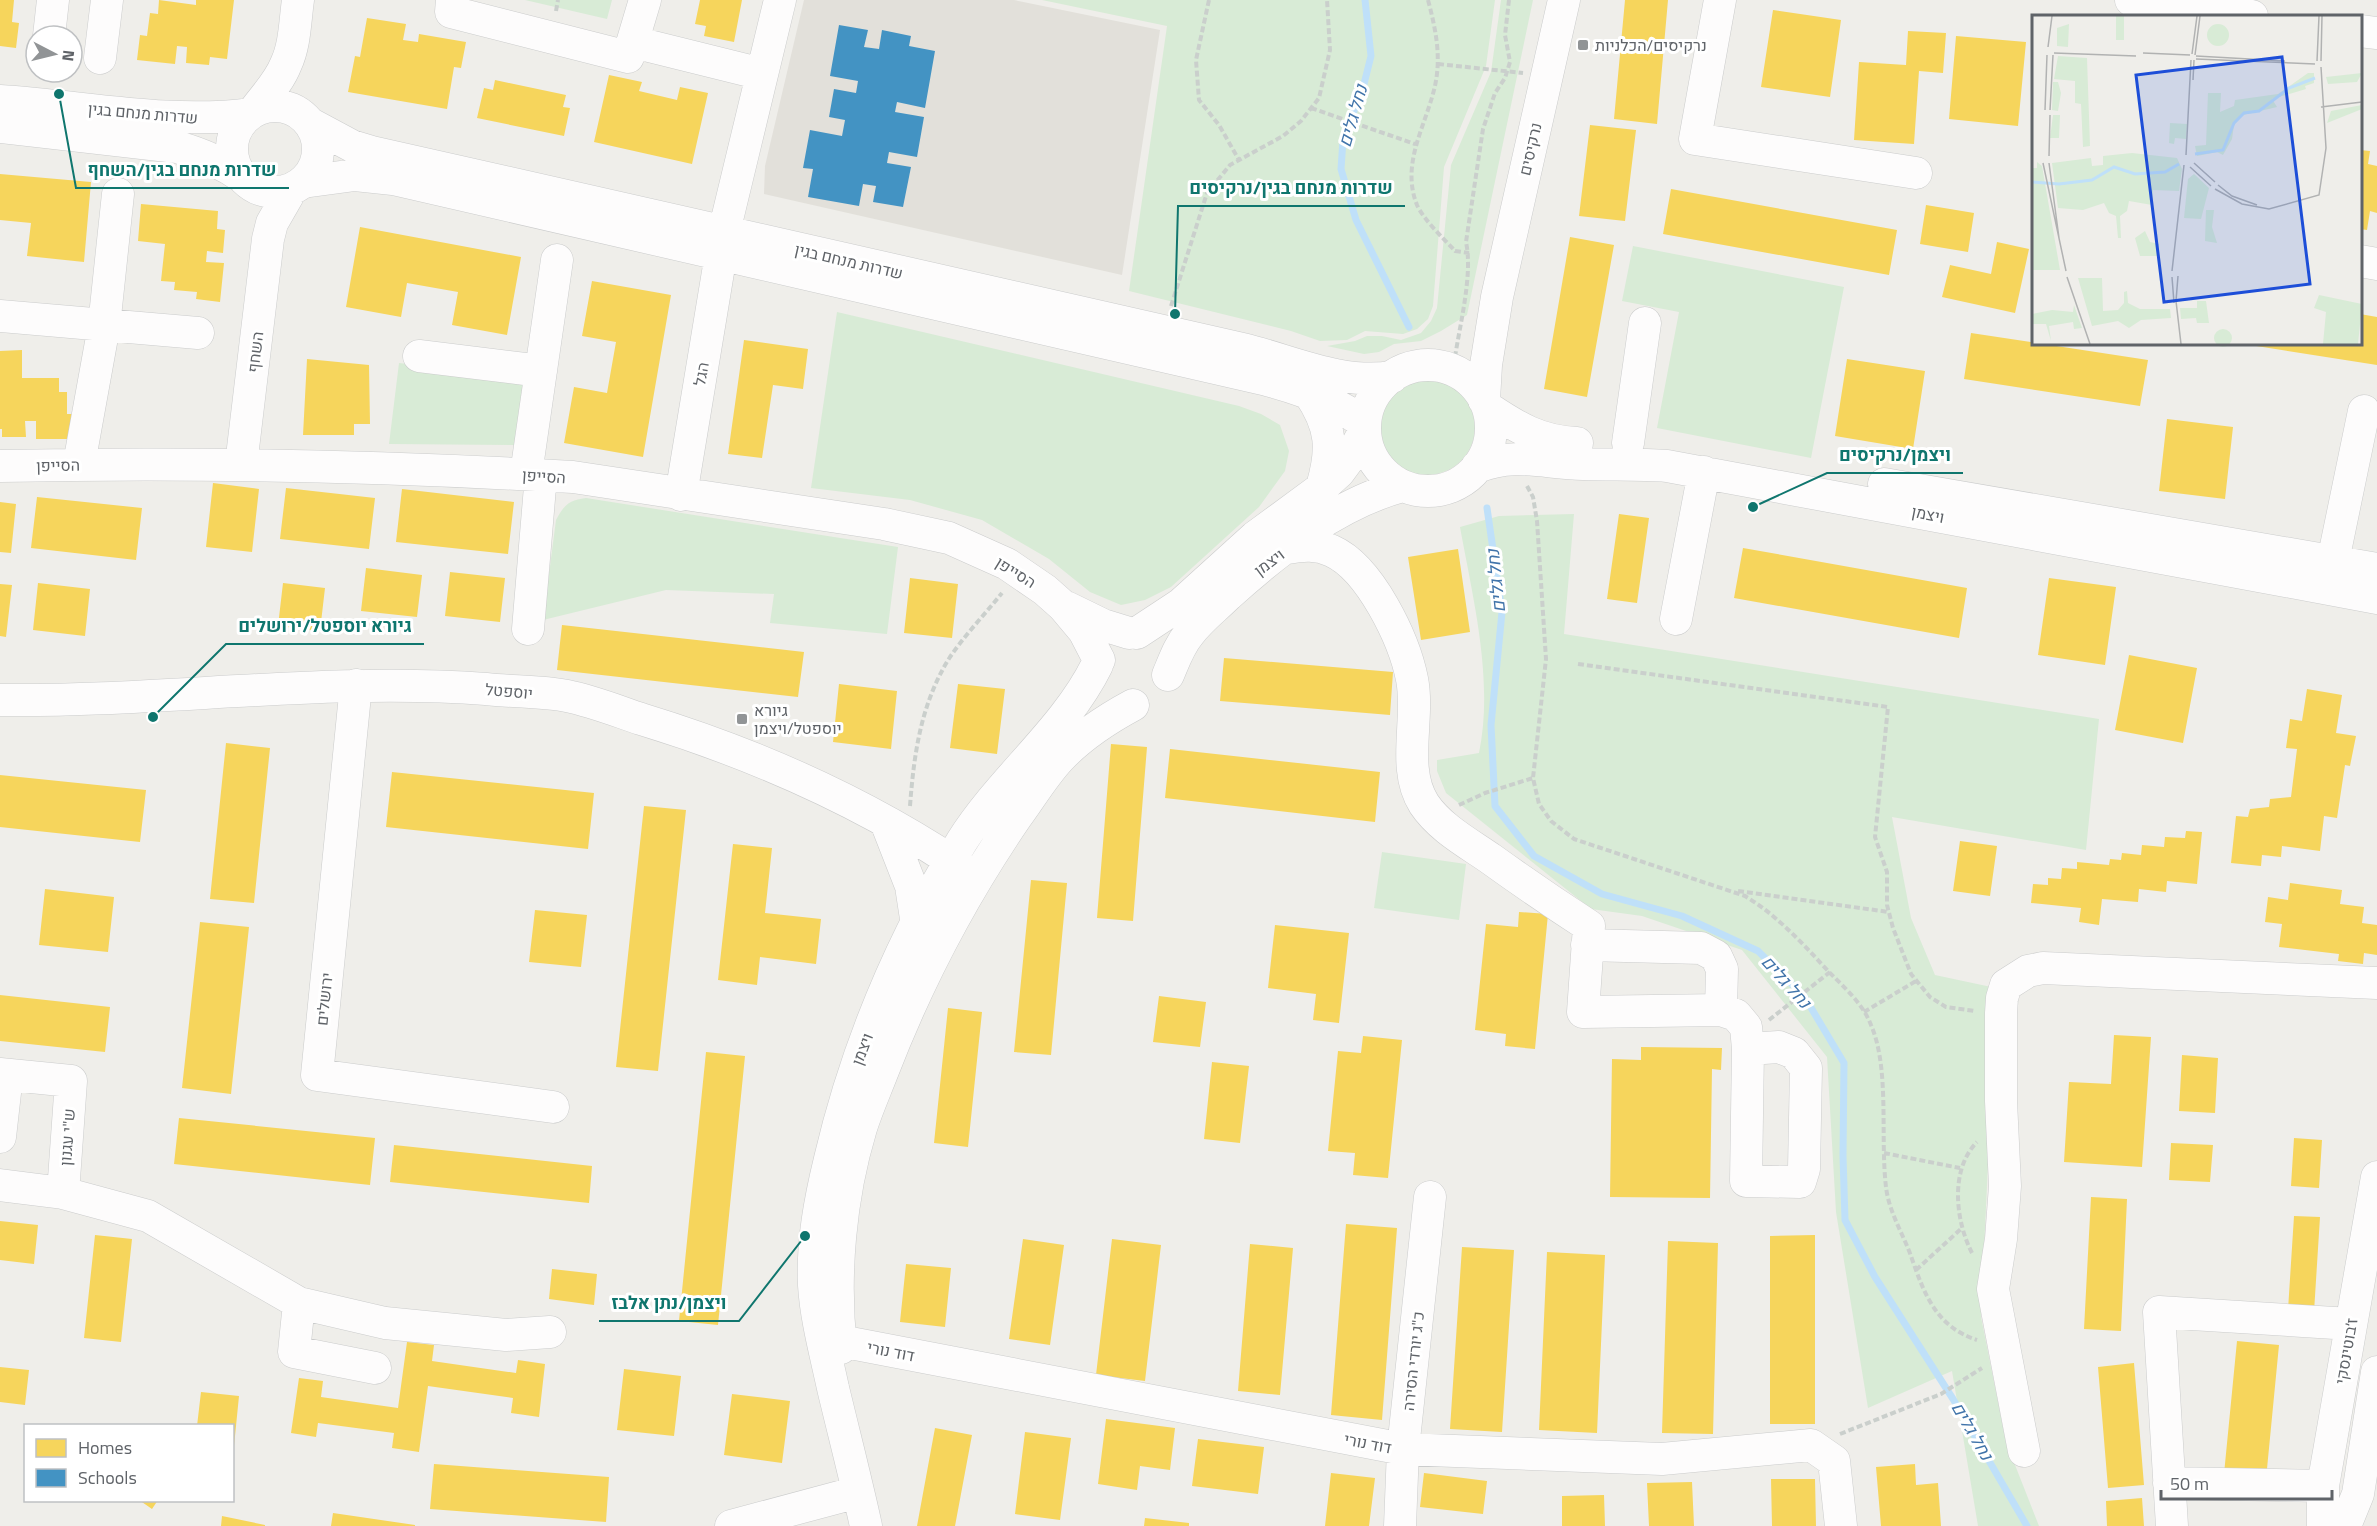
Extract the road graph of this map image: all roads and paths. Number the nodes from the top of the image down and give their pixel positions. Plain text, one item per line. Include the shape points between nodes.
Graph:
1 (53, 0) edge
2 (107, 0) edge
3 (298, 0) edge
4 (452, 0) edge
5 (645, 0) edge
6 (780, 0) edge
7 (1209, 0) edge
8 (1327, 0) edge
9 (1428, 0) edge
10 (1509, 0) edge
11 (1564, 0) edge
12 (1720, 0) edge
13 (2131, 0) edge
14 (2244, 15) edge
15 (50, 24) edge
16 (2362, 31) edge
17 (2377, 33) edge
18 (293, 41) junction
19 (633, 42) junction
20 (100, 58) dead end
21 (1438, 64) junction
22 (1507, 71) junction
23 (762, 74) junction
24 (1547, 75) junction
25 (0, 101) edge
26 (1311, 108) junction
27 (252, 112) junction
28 (308, 120) junction
29 (0, 128) edge
30 (1415, 144) junction
31 (1239, 160) junction
32 (1916, 173) dead end
33 (250, 182) junction
34 (297, 186) junction
35 (118, 194) dead end
36 (268, 239) junction
37 (722, 243) junction
38 (1469, 253) junction
39 (557, 260) dead end
40 (2362, 261) edge
41 (2377, 264) edge
42 (1497, 297) junction
43 (0, 316) edge
44 (1645, 322) dead end
45 (104, 326) junction
46 (1163, 332) junction
47 (198, 333) dead end
48 (419, 356) dead end
49 (1449, 362) junction
50 (541, 371) junction
51 (1392, 377) junction
52 (1309, 393) junction
53 (1486, 404) junction
54 (2364, 411) dead end
55 (1365, 427) junction
56 (1628, 443) junction
57 (1514, 458) junction
58 (79, 464) junction
59 (242, 465) junction
60 (0, 466) edge
61 (1477, 467) junction
62 (1704, 472) junction
63 (534, 475) junction
64 (1402, 486) junction
65 (1322, 487) junction
66 (681, 495) junction
67 (1347, 509) junction
68 (1287, 548) junction
69 (1350, 561) junction
70 (2333, 561) junction
71 (2377, 568) edge
72 (1020, 572) junction
73 (2377, 598) edge
74 (1063, 606) junction
75 (1676, 619) dead end
76 (528, 629) dead end
77 (1133, 633) junction
78 (1098, 663) junction
79 (1578, 664) dead end
80 (1168, 675) junction
81 (356, 685) junction
82 (0, 700) edge
83 (1134, 705) junction
84 (1533, 778) junction
85 (1485, 793) dead end
86 (897, 828) junction
87 (952, 860) junction
88 (977, 878) junction
89 (1726, 889) junction
90 (1889, 912) junction
91 (917, 924) junction
92 (1588, 935) junction
93 (1830, 972) junction
94 (1916, 981) junction
95 (2377, 983) edge
96 (1795, 999) dead end
97 (1721, 1010) junction
98 (1864, 1012) junction
99 (2001, 1013) junction
100 (1748, 1049) dead end
101 (3, 1075) edge
102 (554, 1107) dead end
103 (2002, 1123) junction
104 (0, 1137) edge
105 (1884, 1152) junction
106 (1960, 1168) junction
107 (2377, 1177) edge
108 (0, 1185) edge
109 (63, 1193) junction
110 (1430, 1197) dead end
111 (1962, 1228) junction
112 (1995, 1269) junction
113 (1916, 1271) junction
114 (299, 1303) junction
115 (2351, 1324) junction
116 (550, 1332) dead end
117 (840, 1341) junction
118 (2003, 1346) junction
119 (375, 1368) dead end
120 (2377, 1372) edge
121 (1968, 1377) dead end
122 (1811, 1445) junction
123 (1403, 1449) junction
124 (2024, 1451) dead end
125 (2169, 1483) junction
126 (2323, 1486) junction
127 (858, 1492) junction
128 (731, 1526) edge
129 (866, 1526) edge
130 (1400, 1526) edge
131 (1841, 1526) edge
132 (2172, 1526) edge
133 (2323, 1526) edge
134 (2345, 1526) edge

1 - 15 street
2 - 20 street
3 - 18 street
4 - 19 street via 451,12 628,57
5 - 19 street
6 - 23 street, הגל
7 - 31 path via 1196,60 1199,100
8 - 26 path via 1330,50 1319,98
9 - 21 path
10 - 22 path via 1505,35 1510,62
11 - 24 street, נרקיסים
12 - 32 street via 1695,139
13 - 14 street
16 - 17 street
18 - 27 street via 286,64
18 - 28 street via 299,95
19 - 23 street
21 - 22 path
21 - 30 path via 1435,89
22 - 24 path
22 - 38 path via 1483,129 1467,242
23 - 37 street, הגל
24 - 42 street, נרקיסים
25 - 27 street, שדרות מנחם בגין via 179,118
26 - 30 path
26 - 31 path via 1283,136
27 - 28 street via 281,105
27 - 33 street via 243,119 232,144 238,172
28 - 34 street via 318,141 318,156 313,170
28 - 37 street, שדרות מנחם בגין via 352,146 372,152
29 - 33 street, שדרות מנחם בגין via 177,147 227,166
30 - 38 path via 1410,183 1418,207 1455,251
31 - 46 path via 1207,193
33 - 34 street via 261,190 276,192
33 - 36 street, השחף
34 - 36 street, השחף via 272,223
34 - 37 street, שדרות מנחם בגין via 355,175 393,179
35 - 45 street
36 - 59 street, השחף
37 - 46 street, שדרות מנחם בגין
37 - 52 street, שדרות מנחם בגין
37 - 66 street, הגל
38 - 49 path
39 - 50 street
40 - 41 street
42 - 49 street, נרקיסים via 1477,338
42 - 53 street, נרקיסים via 1486,364
43 - 45 street
44 - 56 street
45 - 47 street
45 - 58 street
46 - 51 street, שדרות מנחם בגין via 1263,354 1346,378
48 - 50 street
49 - 51 street via 1402,370
49 - 53 street via 1478,389
50 - 63 street
51 - 55 street via 1372,398
52 - 55 street, שדרות מנחם בגין via 1357,417
52 - 65 street via 1329,434 1330,452
53 - 56 street, ויצמן via 1539,438 1574,443
53 - 61 street via 1491,428 1488,449
54 - 70 street
55 - 64 street via 1372,458
55 - 65 street, ויצמן via 1353,453
56 - 70 street, ויצמן via 1695,449
57 - 61 street, ויצמן
57 - 62 street, ויצמן via 1582,464 1651,464
57 - 84 path via 1533,497 1546,660
58 - 59 street, הסייפן
58 - 60 street, הסייפן
59 - 63 street, הסייפן
61 - 64 street via 1462,481 1443,490 1422,491
62 - 73 street, ויצמן
62 - 75 street
63 - 66 street, הסייפן via 573,477
63 - 76 street
64 - 67 street, ויצמן
65 - 77 street, ויצמן via 1255,537 1181,604
66 - 72 street, הסייפן via 918,530 978,549
67 - 68 street, ויצמן
67 - 69 street via 1345,545
68 - 69 street via 1317,545
68 - 80 street, ויצמן via 1200,621 1188,635
69 - 92 street via 1377,597 1405,655 1414,706 1413,776 1426,807 1450,831
70 - 71 street, ויצמן
72 - 74 street, הסייפן
72 - 86 path via 951,656 936,682 922,718
74 - 77 street, הסייפן via 1103,625
74 - 78 street, הסייפן via 1084,631
77 - 78 street via 1115,637 1106,644
77 - 80 street via 1148,636 1165,652
78 - 83 street via 1098,676 1107,693 1121,703
78 - 87 street, ויצמן via 1070,709 1005,782
79 - 90 path via 1888,707 1875,837 1887,872
80 - 83 street via 1156,696
81 - 82 street, יוספטל via 69,701
81 - 86 street, יוספטל via 440,686 567,696 698,736 786,771
81 - 102 street, ירושלים via 316,1075
83 - 88 street, ויצמן via 1095,728 1060,758
84 - 85 path
84 - 89 path via 1539,804 1551,821 1574,839
86 - 87 street, יוספטל
86 - 91 street
87 - 88 street, יוספטל
87 - 91 street, ויצמן
88 - 117 street, ויצמן via 901,1025 861,1128 845,1197 838,1266
89 - 90 path
89 - 93 path via 1766,909
90 - 94 path via 1901,952
91 - 127 street, ויצמן via 879,1005 852,1077 821,1196 813,1252 814,1288 825,1351
92 - 97 street via 1701,948 1716,956 1722,969
92 - 97 street via 1583,1012
93 - 96 path
93 - 98 path
94 - 98 path
94 - 99 path via 1946,1007
95 - 99 street via 2043,968 2028,971 2006,985
97 - 100 street via 1736,1015 1746,1027
98 - 105 path via 1879,1045
99 - 103 street
101 - 104 street, ש"י עגנון
101 - 109 street, ש"י עגנון via 71,1081
103 - 106 path via 1977,1142
103 - 112 street via 2006,1186
105 - 106 path
105 - 113 path via 1886,1188 1893,1215
106 - 111 path
107 - 115 street, ז׳בוטינסקי
108 - 109 street
109 - 114 street via 148,1216
110 - 123 street, כ"ג יורדי הסירה
111 - 112 path via 1972,1253
111 - 113 path
112 - 118 street via 1994,1302
113 - 118 path via 1927,1300 1950,1327 1967,1337
114 - 116 street via 385,1323 506,1335
114 - 119 street via 294,1352
115 - 125 street via 2159,1312
115 - 126 street, ז׳בוטינסקי
117 - 123 street, דוד נורי
117 - 127 street, ויצמן
118 - 124 street
120 - 134 street via 2358,1494
121 - 122 path via 1941,1394
122 - 123 street, דוד נורי via 1662,1460
122 - 131 street via 1834,1461
123 - 130 street, כ"ג יורדי הסירה
125 - 126 street
125 - 132 street
126 - 133 street, ז׳בוטינסקי
127 - 128 street
127 - 129 street, ויצמן

